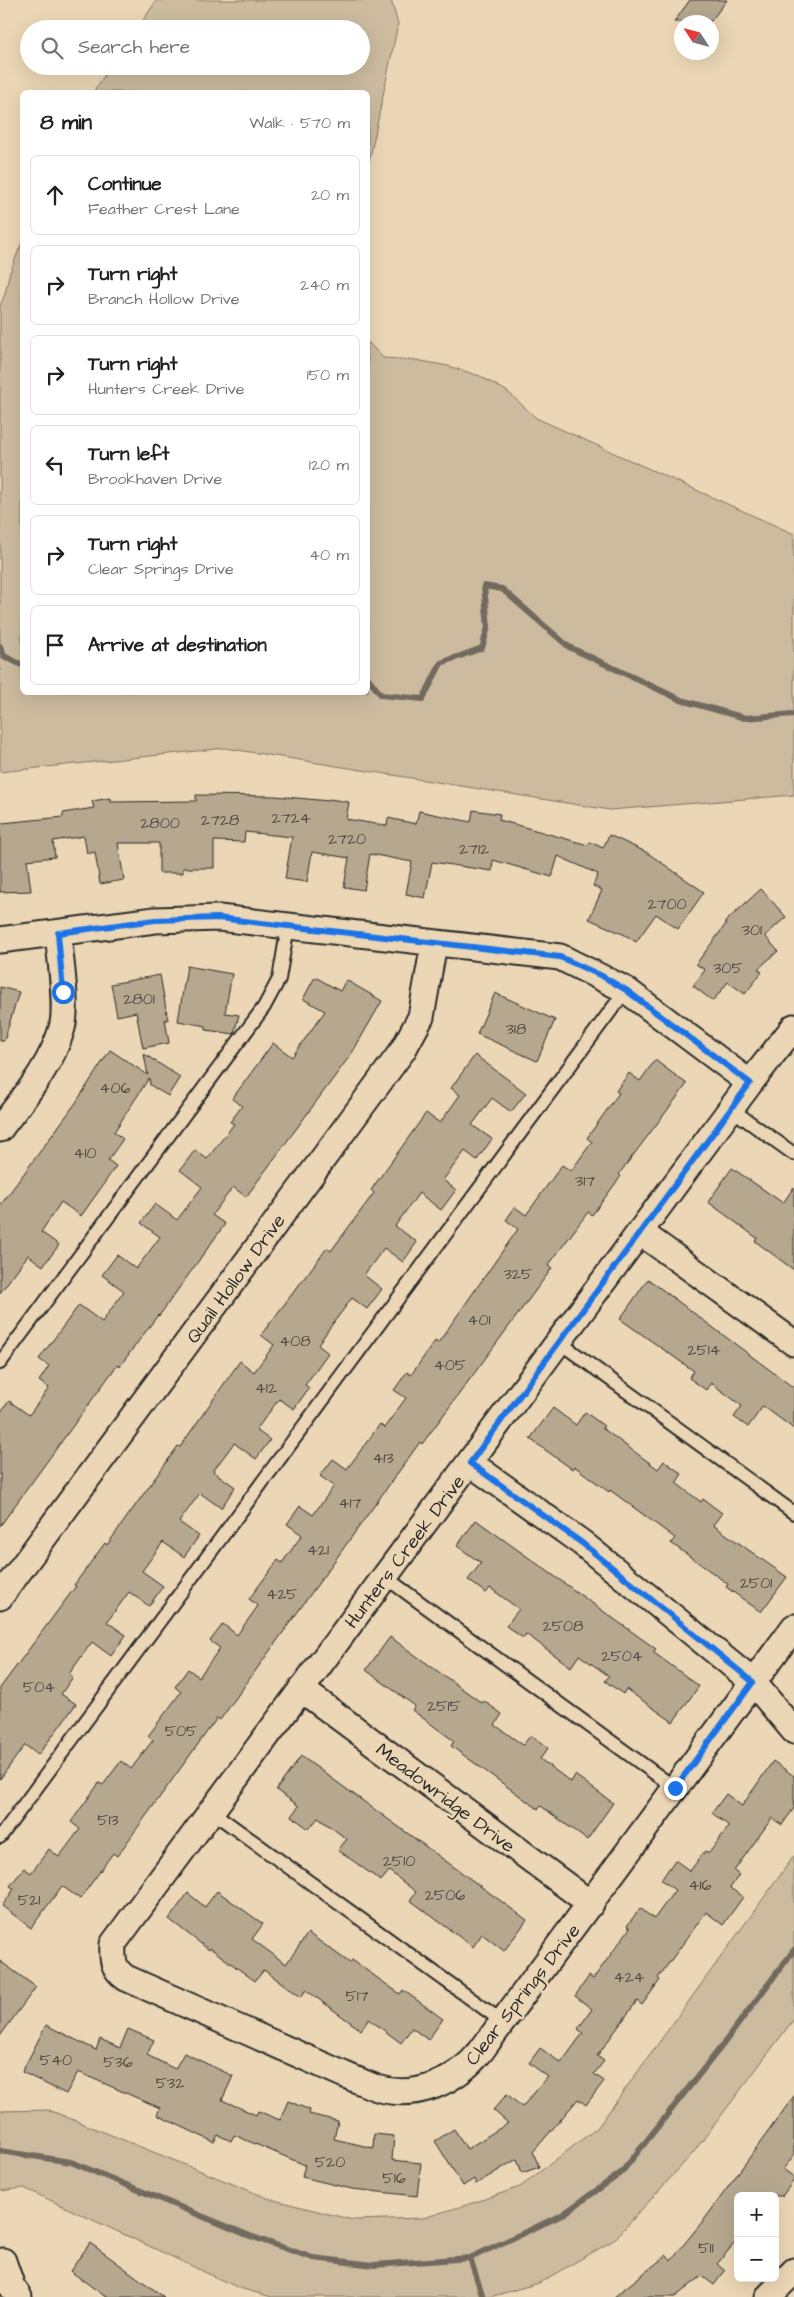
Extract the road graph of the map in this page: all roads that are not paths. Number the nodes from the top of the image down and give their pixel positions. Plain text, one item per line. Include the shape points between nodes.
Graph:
1 (288, 926) junction
2 (58, 933) junction
3 (0, 940) edge
4 (434, 944) junction
5 (626, 990) junction
6 (794, 1027) edge
7 (750, 1083) junction
8 (731, 1109) junction
9 (0, 1129) edge
10 (794, 1154) edge
11 (640, 1232) junction
12 (559, 1342) junction
13 (794, 1343) edge
14 (0, 1363) edge
15 (470, 1463) junction
16 (794, 1513) edge
17 (385, 1577) junction
18 (0, 1596) edge
19 (794, 1627) edge
20 (753, 1682) junction
21 (302, 1689) junction
22 (794, 1731) edge
23 (675, 1788) junction
24 (211, 1812) junction
25 (0, 1838) edge
26 (591, 1904) junction
27 (112, 1958) joint
28 (503, 2022) junction
29 (3, 2261) dead end
30 (794, 2271) edge
31 (19, 2297) edge
32 (768, 2297) edge

1 - 2 street via 218,918 155,920
1 - 4 street
1 - 14 lane via 279,979 264,1008
2 - 3 street
2 - 9 street via 62,1027 44,1070
4 - 5 street via 560,957
4 - 18 street, Quail Hollow Drive via 421,1017 403,1050
5 - 7 street
5 - 25 lane
6 - 7 street, Hunters Creek Drive
7 - 8 street, Hunters Creek Drive
8 - 10 lane
8 - 11 street, Hunters Creek Drive
11 - 12 street, Hunters Creek Drive
11 - 13 street
12 - 15 street, Hunters Creek Drive
12 - 16 lane
15 - 17 street, Hunters Creek Drive
15 - 20 street via 582,1543
17 - 21 street, Hunters Creek Drive
17 - 23 lane
19 - 20 street, Clear Springs Drive
20 - 22 street
20 - 23 street, Clear Springs Drive
21 - 24 street, Hunters Creek Drive
21 - 26 street, Meadowridge Drive
23 - 26 street, Clear Springs Drive
24 - 27 street, Hunters Creek Drive via 113,1944
24 - 28 lane
26 - 28 street, Clear Springs Drive
27 - 28 street, Clear Springs Drive via 117,1972 126,1978 379,2089 412,2092 443,2084 473,2061
29 - 31 street
30 - 32 street

